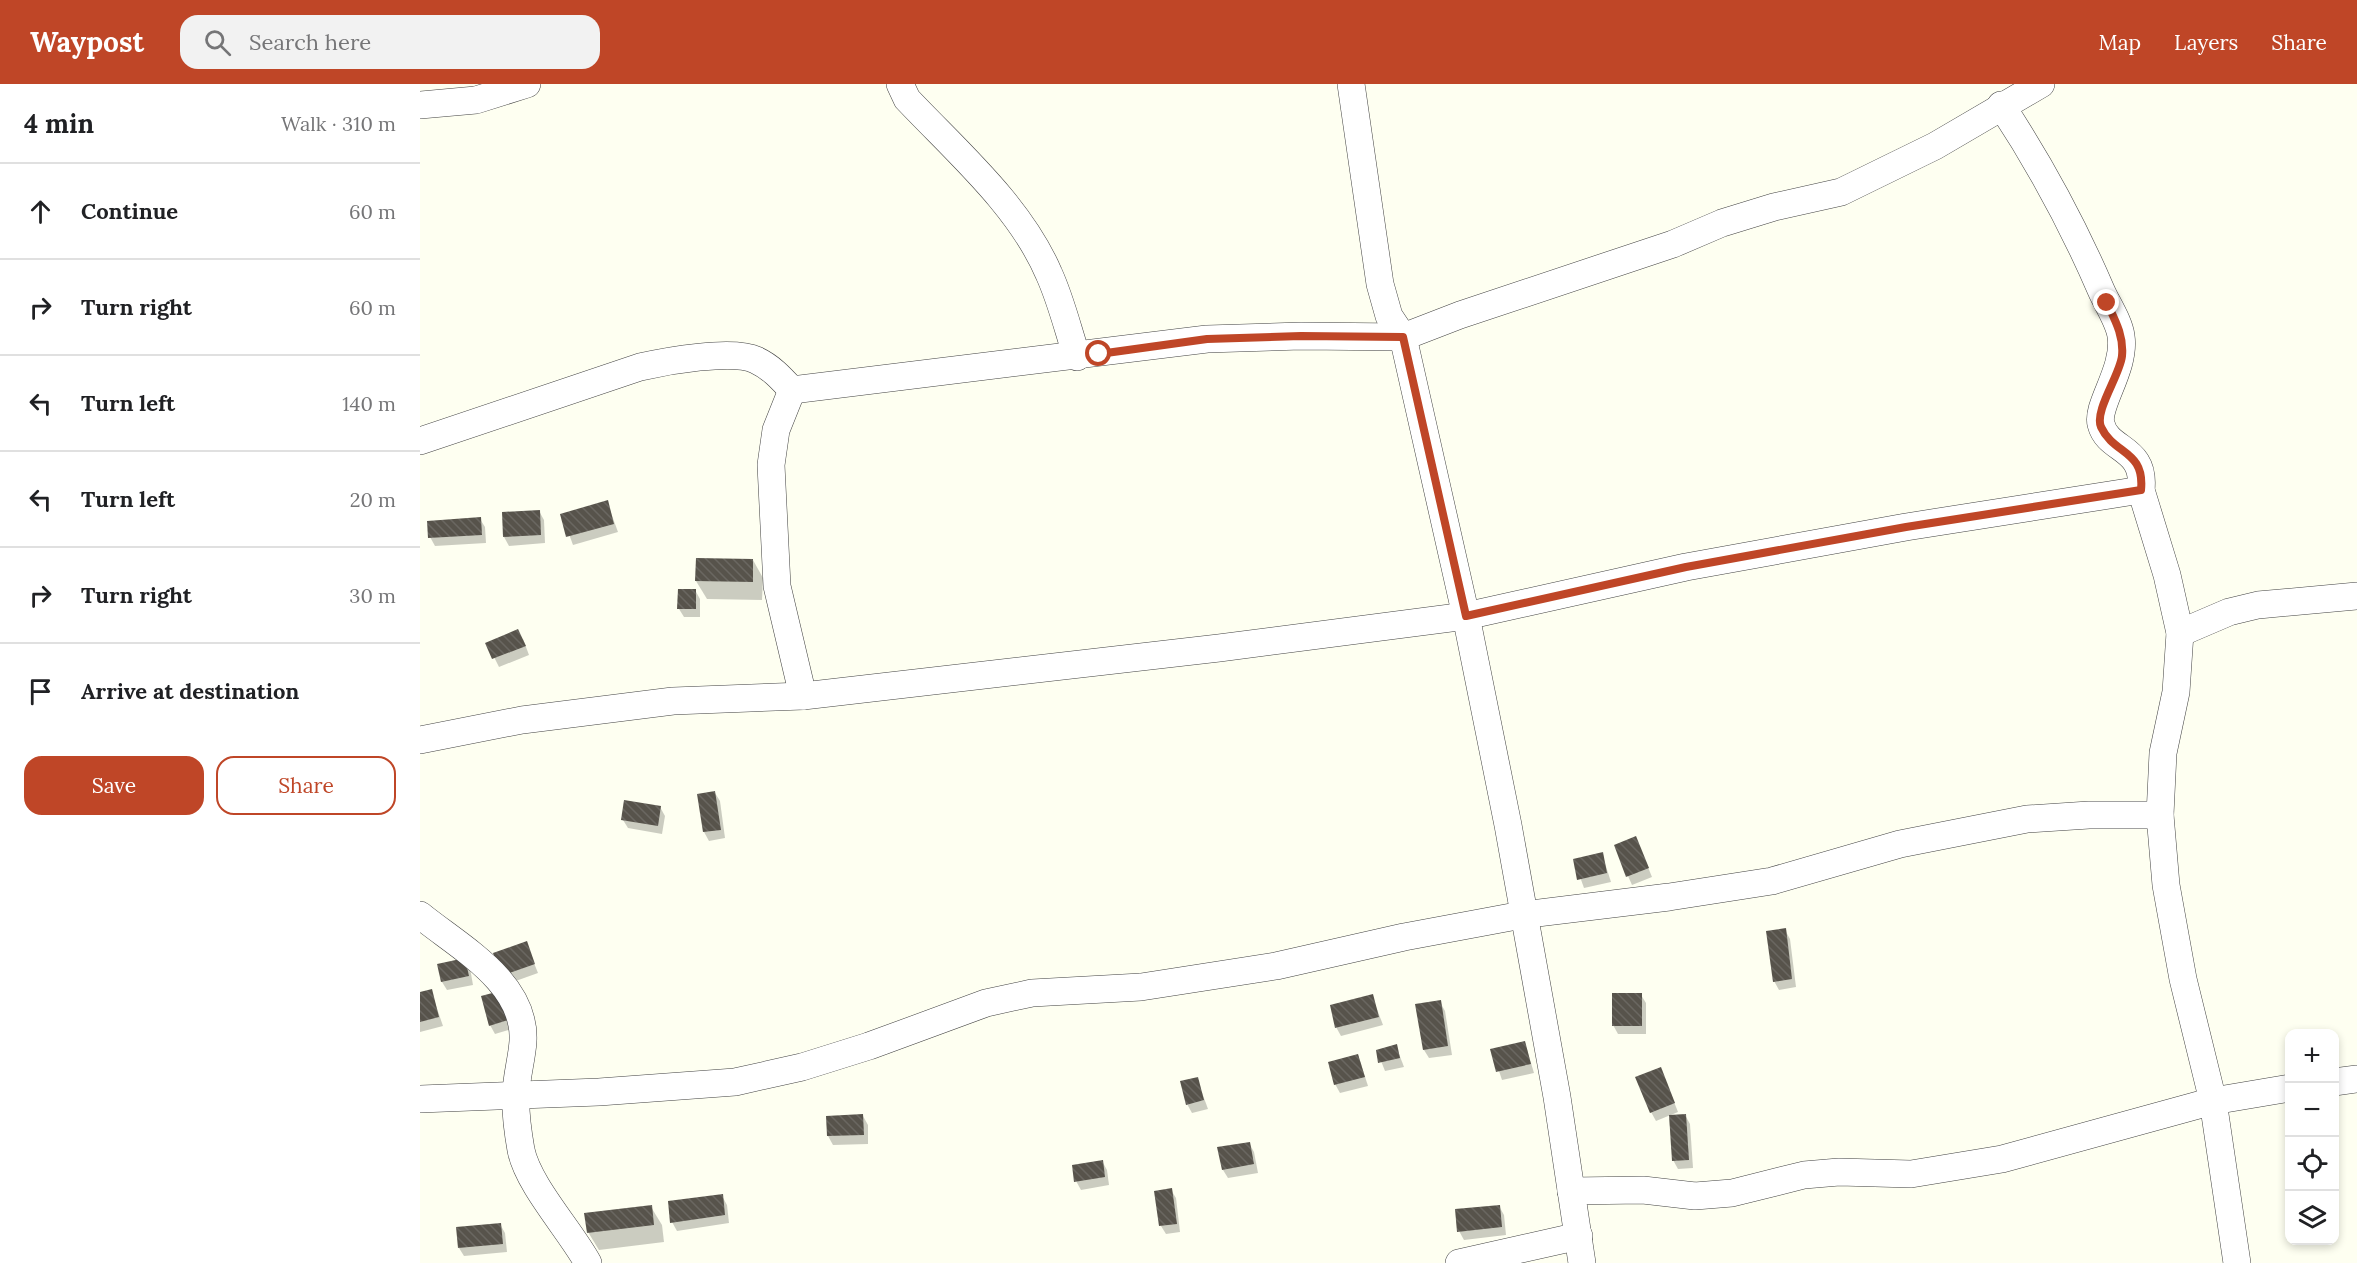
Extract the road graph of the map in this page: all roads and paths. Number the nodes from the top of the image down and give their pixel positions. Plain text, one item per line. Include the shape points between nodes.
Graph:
1 (527, 84) edge
2 (900, 84) edge
3 (1351, 84) edge
4 (2041, 84) edge
5 (420, 105) edge
6 (2001, 105) junction
7 (1403, 337) junction
8 (1077, 357) junction
9 (792, 390) junction
10 (420, 441) edge
11 (2141, 490) junction
12 (2357, 596) edge
13 (1466, 616) junction
14 (2180, 633) junction
15 (803, 696) junction
16 (420, 740) edge
17 (2160, 815) junction
18 (420, 915) edge
19 (1522, 915) junction
20 (2357, 1079) edge
21 (2339, 1081) edge
22 (2285, 1089) edge
23 (516, 1095) junction
24 (420, 1100) edge
25 (2213, 1101) junction
26 (1571, 1191) junction
27 (1579, 1236) junction
28 (588, 1263) edge
29 (1459, 1263) edge
30 (1582, 1263) edge
31 (2237, 1263) edge

1 - 5 street via 476,100
2 - 8 street via 907,99 989,186 1028,235 1049,273
3 - 7 street via 1380,284 1389,316
4 - 6 street
6 - 7 street via 1935,146 1841,192 1722,223 1673,244
6 - 11 street via 2038,160 2121,335 2122,357 2100,415 2101,426 2139,464
7 - 8 street via 1207,339
7 - 13 street
8 - 9 street
9 - 10 street via 774,370 754,358 670,360
9 - 15 street via 776,430 771,465 777,586
11 - 13 street via 1686,567
11 - 14 street
12 - 14 street via 2258,605 2229,612
13 - 15 street
13 - 19 street
14 - 17 street via 2176,692 2163,753
15 - 16 street via 673,701 522,720
17 - 19 street via 2027,819 1900,844 1772,881
17 - 25 street via 2166,885 2181,969
18 - 23 street via 481,961 507,991 518,1012 523,1038
19 - 23 street via 1253,969 1141,987 1032,993 986,1003 802,1067 735,1082
19 - 26 street
20 - 21 street
22 - 25 street
23 - 24 street
23 - 28 street via 522,1152 539,1191 573,1234
25 - 26 street via 2002,1158 1911,1174 1804,1175 1732,1193 1695,1196 1643,1190
25 - 31 street
26 - 27 street
27 - 29 street
27 - 30 street

